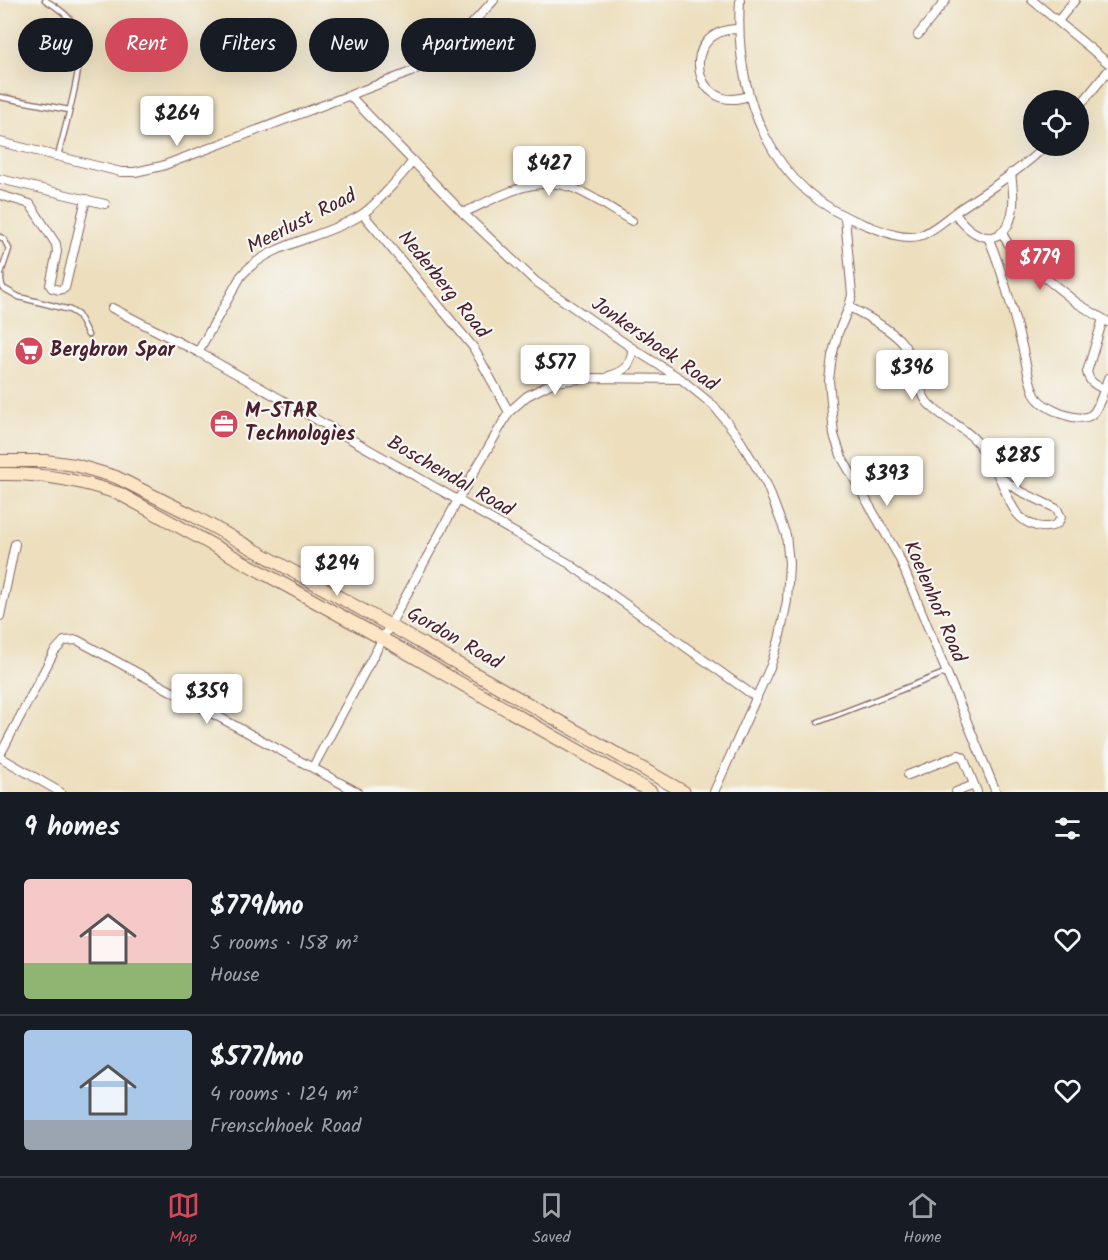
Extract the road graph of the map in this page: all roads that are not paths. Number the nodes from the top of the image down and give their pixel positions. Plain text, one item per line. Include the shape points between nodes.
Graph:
1 (45, 0) edge
2 (494, 0) edge
3 (740, 0) edge
4 (946, 0) edge
5 (1032, 0) edge
6 (1075, 0) edge
7 (1058, 21) junction
8 (738, 28) junction
9 (918, 35) dead end
10 (1108, 63) edge
11 (1108, 71) edge
12 (1089, 94) edge
13 (350, 96) junction
14 (748, 96) junction
15 (0, 97) edge
16 (69, 110) junction
17 (0, 143) edge
18 (1032, 156) edge
19 (58, 157) junction
20 (413, 161) junction
21 (1011, 173) junction
22 (0, 179) edge
23 (0, 195) edge
24 (86, 199) junction
25 (105, 204) dead end
26 (463, 213) junction
27 (955, 213) junction
28 (363, 214) junction
29 (845, 218) junction
30 (632, 221) dead end
31 (1001, 232) junction
32 (0, 237) edge
33 (988, 237) junction
34 (849, 307) junction
35 (112, 308) dead end
36 (1106, 320) edge
37 (88, 335) dead end
38 (632, 348) junction
39 (198, 352) junction
40 (600, 378) junction
41 (1108, 378) edge
42 (681, 379) junction
43 (1104, 389) junction
44 (509, 412) junction
45 (0, 461) edge
46 (93, 469) junction
47 (0, 474) edge
48 (999, 477) junction
49 (88, 483) junction
50 (458, 501) junction
51 (15, 544) dead end
52 (0, 616) edge
53 (391, 626) junction
54 (383, 639) junction
55 (947, 672) junction
56 (757, 698) junction
57 (818, 722) dead end
58 (0, 756) edge
59 (313, 767) junction
60 (908, 775) dead end
61 (976, 788) edge
62 (60, 792) edge
63 (357, 792) edge
64 (651, 792) edge
65 (684, 792) edge
66 (714, 792) edge
67 (956, 792) edge
68 (996, 792) edge

1 - 16 lane via 67,17 78,32 80,63
2 - 13 street via 446,52 411,72
3 - 8 street
4 - 9 street
5 - 7 street
6 - 7 street
7 - 10 street
8 - 14 street
8 - 14 street via 722,30 706,40 700,51 699,69 713,94 722,99
11 - 12 street
13 - 19 street via 178,161 135,172
13 - 20 street, Jonkershoek Road
14 - 29 street via 785,170 803,189
15 - 16 lane
16 - 19 lane
17 - 19 street
18 - 21 street
20 - 26 street, Jonkershoek Road
20 - 28 street, Meerlust Road
21 - 27 street
21 - 31 street via 1012,206 1007,226
22 - 24 street
23 - 24 street via 25,201 34,208 56,244 50,285 60,290 66,284
24 - 25 street
26 - 30 street via 532,185 559,184
26 - 38 street, Jonkershoek Road via 535,281
27 - 29 street via 921,235 911,237
27 - 33 street via 966,228
28 - 39 street, Meerlust Road via 279,249 249,266
28 - 44 street, Nederberg Road via 473,347
29 - 34 street, Koelenhof Road via 852,295
31 - 33 street
31 - 36 street via 1014,253 1077,303
32 - 37 lane via 9,249 1,273 3,288 19,297 70,310 78,315
33 - 43 street via 1000,265 1036,398 1055,411 1084,418 1092,415
34 - 48 street via 900,339 928,402 972,436
34 - 55 street, Koelenhof Road via 831,356 834,435 842,458 899,557
35 - 39 street, Boschendal Road
36 - 43 street via 1087,372 1095,385
38 - 40 street via 631,360 624,370
38 - 42 street, Jonkershoek Road
39 - 50 street, Boschendal Road
40 - 42 street
40 - 44 street via 554,381
41 - 43 street
42 - 56 street, Jonkershoek Road via 714,406 737,435 767,485 786,535 787,601 779,640
44 - 50 street
45 - 46 street, Gordon Road via 45,461
46 - 49 street
46 - 53 street, Gordon Road via 192,516
47 - 49 street, Gordon Road via 55,476
48 - 48 street via 1057,509 1058,523 1044,527 1018,516
49 - 54 street, Gordon Road via 120,494
50 - 53 street
50 - 56 street, Boschendal Road via 568,563
51 - 52 street
53 - 54 street
53 - 65 street, Gordon Road
54 - 59 street
54 - 64 street, Gordon Road
55 - 57 lane
55 - 68 street, Koelenhof Road
56 - 66 street, Jonkershoek Road
58 - 59 street via 54,652 64,641 77,639
58 - 62 street
59 - 63 street
60 - 61 street via 959,755
61 - 67 street

